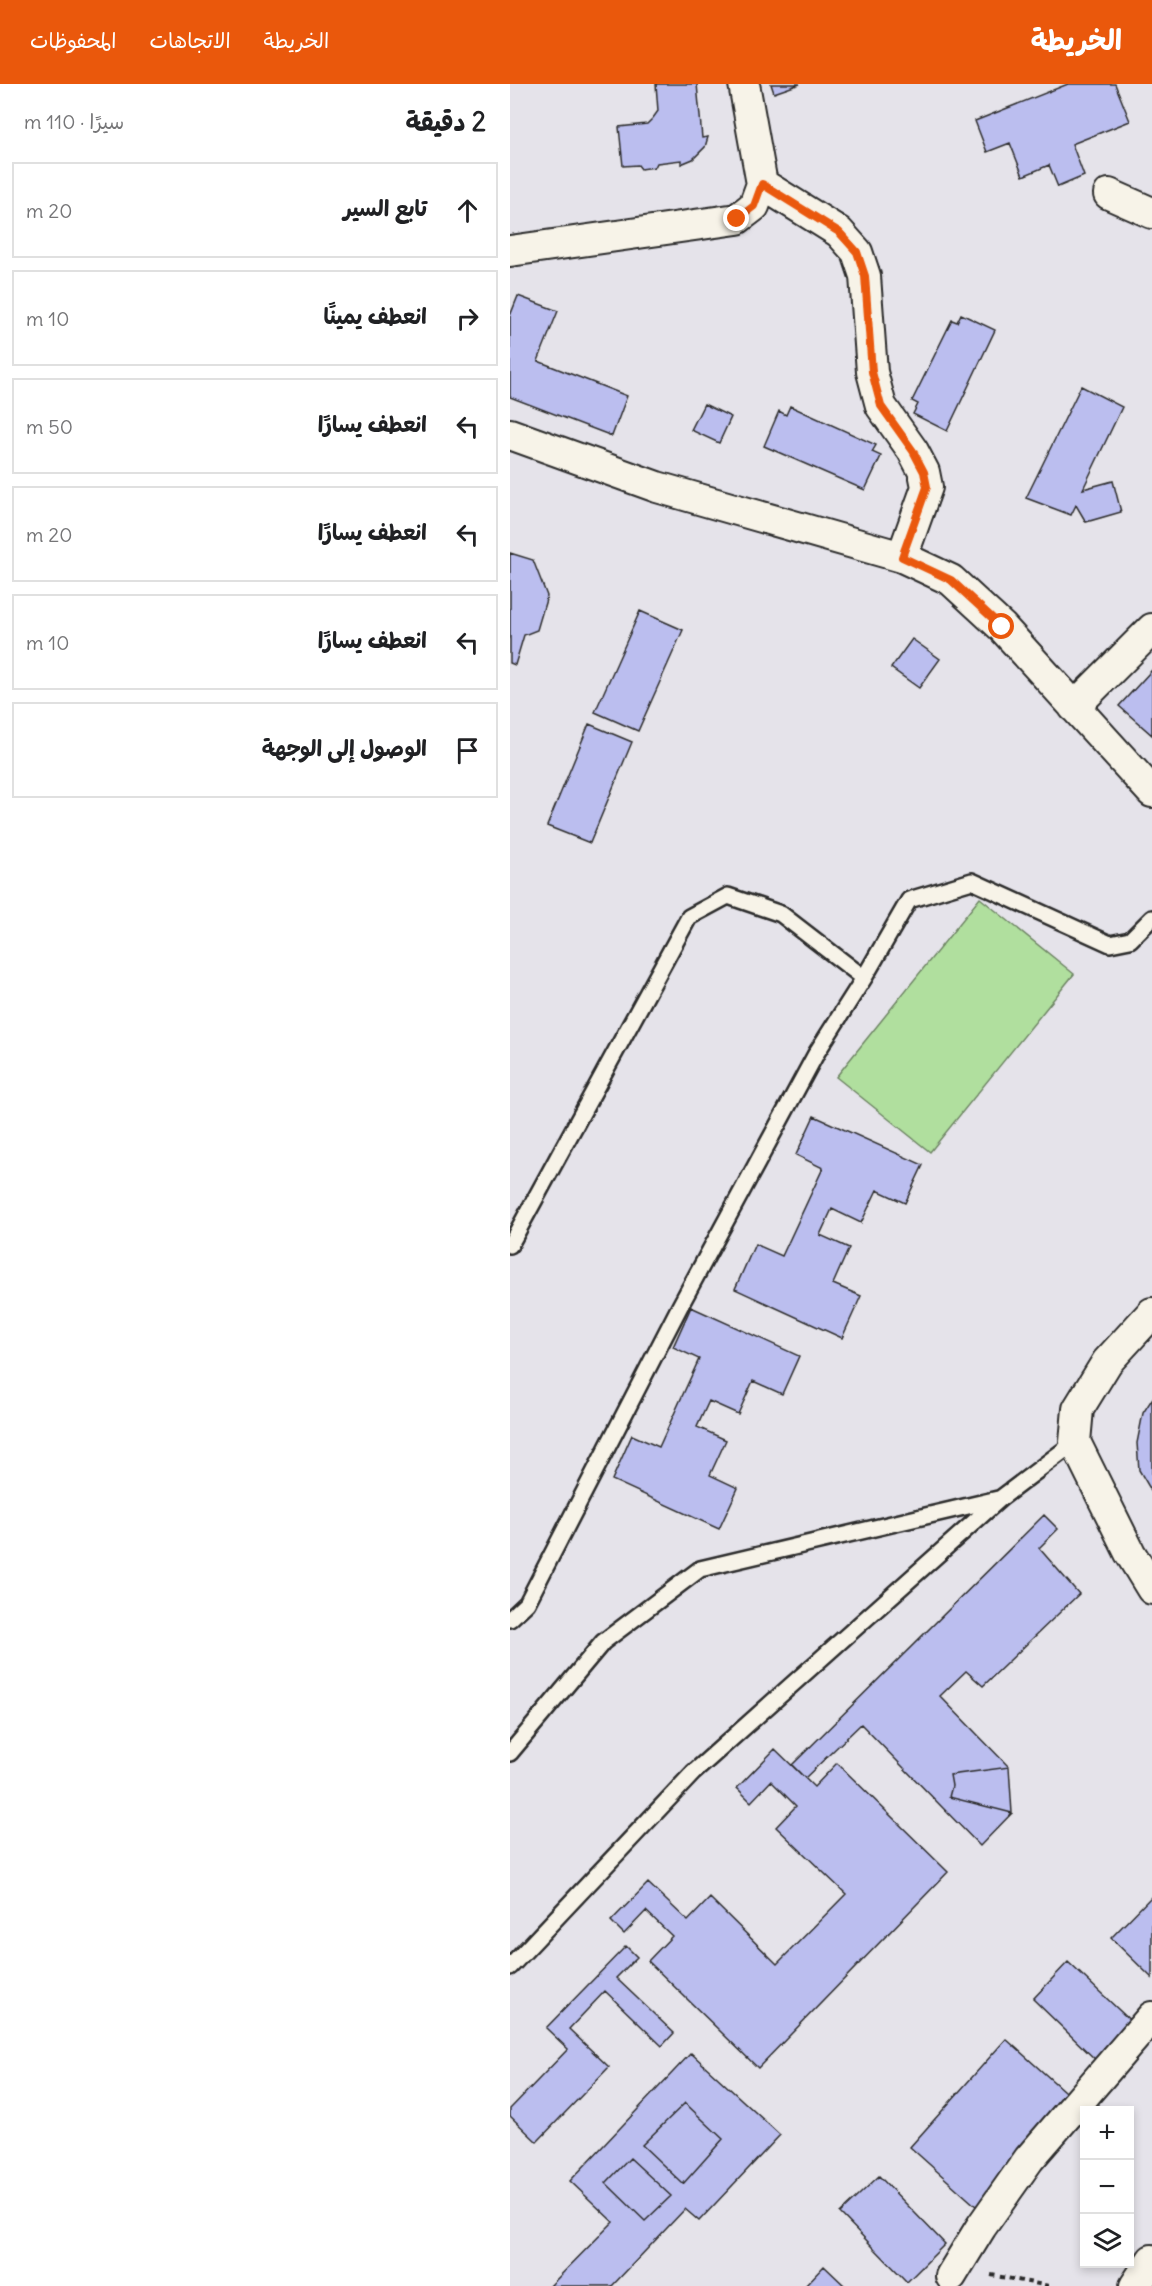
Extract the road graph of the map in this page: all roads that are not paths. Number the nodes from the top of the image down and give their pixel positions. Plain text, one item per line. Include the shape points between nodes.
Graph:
1 (744, 84) edge
2 (762, 184) junction
3 (1109, 194) dead end
4 (1152, 213) edge
5 (510, 251) edge
6 (510, 434) edge
7 (902, 557) junction
8 (1152, 629) edge
9 (1074, 707) junction
10 (1152, 792) edge
11 (1152, 918) edge
12 (864, 978) junction
13 (510, 1245) edge
14 (1152, 1313) edge
15 (1075, 1442) junction
16 (1001, 1498) junction
17 (1152, 1589) edge
18 (510, 1619) edge
19 (510, 1753) edge
20 (510, 1967) edge
21 (1152, 2017) edge
22 (1152, 2260) edge
23 (951, 2276) dead end
24 (1135, 2286) edge

1 - 2 street
2 - 5 street via 754,206 737,219
2 - 7 street via 839,232 857,252 865,276 872,372 881,406 913,451 927,487
3 - 4 street
6 - 7 street via 657,488
7 - 9 street via 951,580 1002,627
8 - 9 street
9 - 10 street
11 - 12 lane via 1130,940 1110,944 972,881 909,900
12 - 13 lane via 782,914 728,896 689,917
12 - 18 lane via 817,1052 702,1265 527,1603
14 - 15 street via 1107,1362 1078,1410
15 - 16 lane
15 - 17 street
16 - 19 lane via 700,1569 603,1642
16 - 20 lane via 693,1773
21 - 23 street via 1029,2159
22 - 24 street

